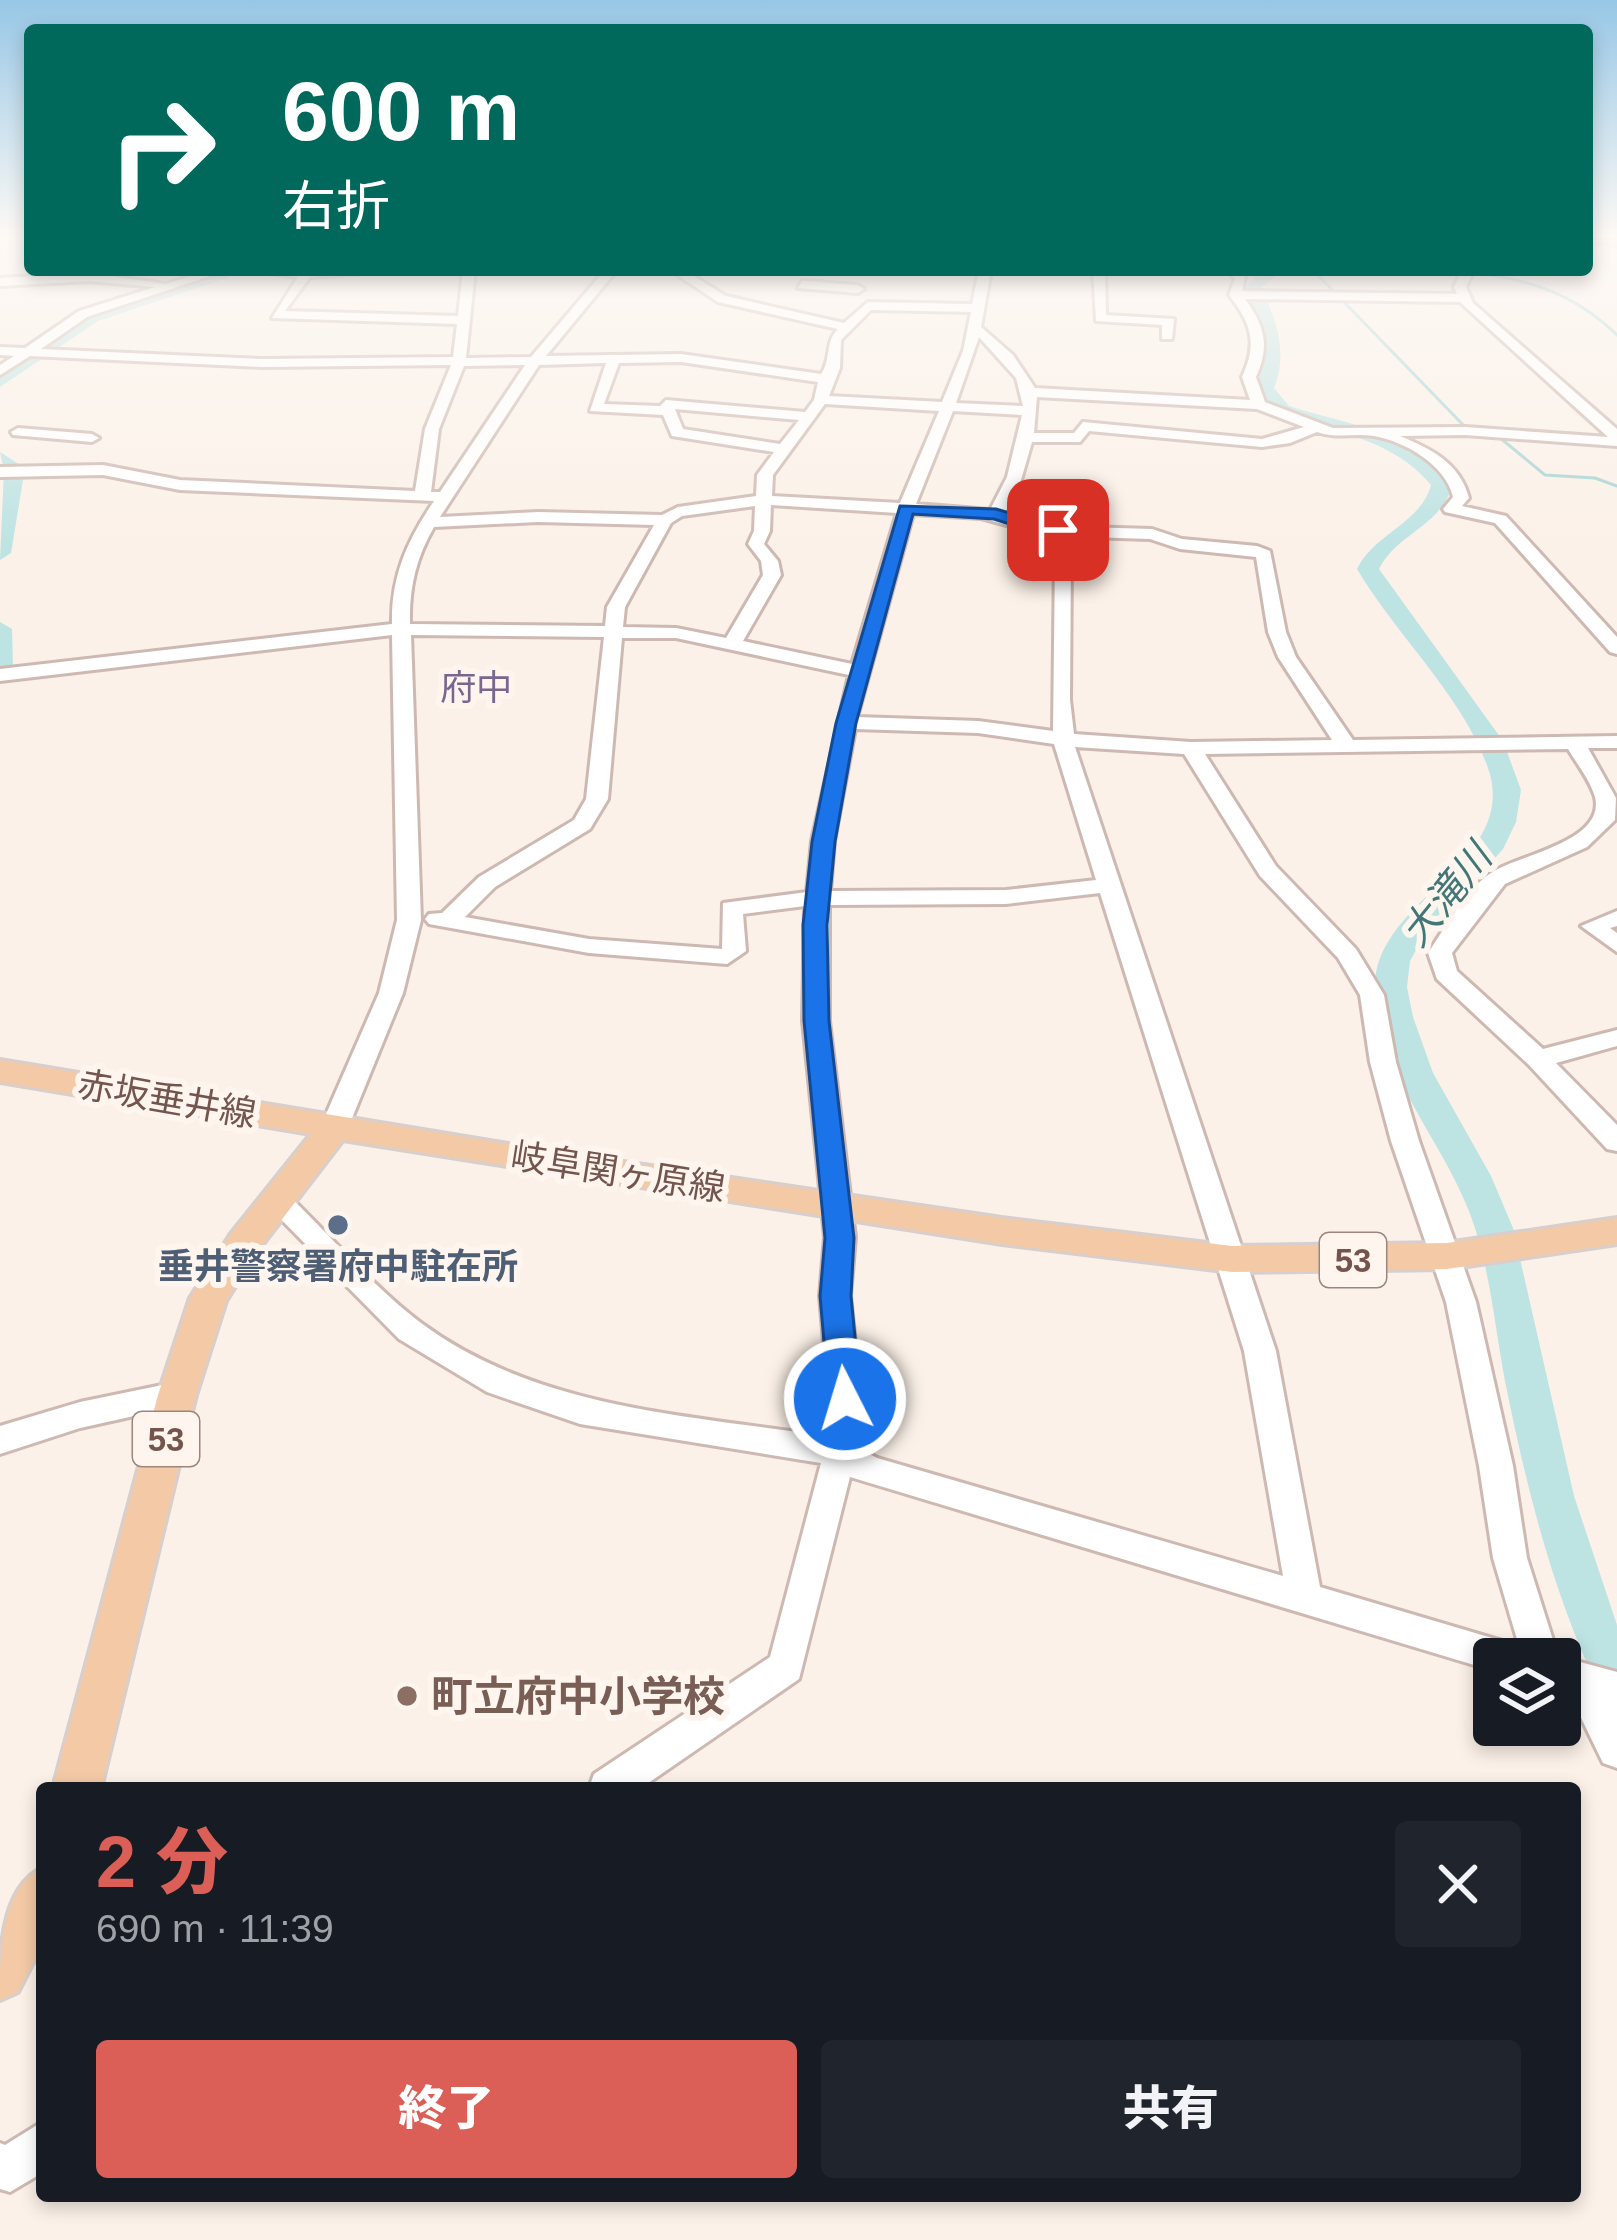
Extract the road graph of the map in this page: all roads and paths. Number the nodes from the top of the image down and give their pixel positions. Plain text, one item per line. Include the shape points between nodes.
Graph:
1 (49, 338) edge
2 (462, 338) edge
3 (554, 338) edge
4 (836, 338) edge
5 (973, 338) edge
6 (988, 338) edge
7 (1257, 338) edge
8 (1506, 338) edge
9 (0, 350) edge
10 (28, 352) junction
11 (459, 362) junction
12 (534, 362) junction
13 (613, 362) junction
14 (0, 370) edge
15 (824, 379) junction
16 (1030, 392) junction
17 (821, 400) junction
18 (1259, 405) junction
19 (949, 406) junction
20 (669, 411) junction
21 (1027, 411) junction
22 (806, 416) junction
23 (1313, 428) junction
24 (1367, 430) junction
25 (18, 432) dead end
26 (1023, 436) junction
27 (1617, 440) edge
28 (781, 449) junction
29 (72, 470) junction
30 (0, 472) edge
31 (422, 496) junction
32 (444, 497) junction
33 (762, 500) junction
34 (906, 509) junction
35 (996, 514) junction
36 (665, 520) junction
37 (428, 522) junction
38 (1046, 531) junction
39 (400, 629) junction
40 (610, 632) junction
41 (733, 642) junction
42 (1617, 648) edge
43 (863, 672) junction
44 (4, 675) edge
45 (846, 723) junction
46 (1063, 738) junction
47 (1574, 740) junction
48 (1617, 742) edge
49 (1346, 745) junction
50 (1191, 748) junction
51 (1611, 798) edge
52 (1109, 886) junction
53 (818, 898) junction
54 (450, 918) junction
55 (1617, 918) edge
56 (409, 920) junction
57 (1617, 945) edge
58 (1617, 1038) edge
59 (1538, 1059) junction
60 (0, 1071) edge
61 (334, 1128) junction
62 (1617, 1142) edge
63 (278, 1202) junction
64 (834, 1205) junction
65 (1617, 1231) edge
66 (1460, 1255) junction
67 (1232, 1259) junction
68 (177, 1395) junction
69 (0, 1440) edge
70 (840, 1452) junction
71 (1305, 1601) junction
72 (1535, 1638) edge
73 (1473, 1649) edge
74 (1592, 1682) edge
75 (1617, 1750) edge
76 (79, 1782) edge
77 (617, 1782) edge
78 (36, 1905) edge
79 (0, 1974) edge
80 (36, 2149) edge
81 (0, 2166) edge

1 - 10 street
2 - 11 street
3 - 12 street
4 - 15 street
5 - 19 street
6 - 16 street
7 - 18 street via 1249,377
8 - 27 street
9 - 10 street
10 - 11 street
10 - 14 street
11 - 12 street
11 - 31 street via 432,429
12 - 13 street
12 - 32 street
13 - 15 street via 681,358
13 - 20 street via 595,407
15 - 17 street
16 - 18 street
16 - 21 street
17 - 19 street
17 - 22 street
18 - 23 street
19 - 21 street
19 - 34 street
20 - 22 street via 666,404
20 - 28 street via 677,433
21 - 26 street
22 - 28 street
23 - 24 street
23 - 26 street via 1262,443 1083,426 1071,440
24 - 27 street
24 - 42 street via 1441,463 1461,489 1451,508 1500,519
25 - 29 street via 93,436
26 - 35 street via 1006,507
28 - 33 street
29 - 30 street
29 - 31 street via 180,485
31 - 32 street
32 - 37 street
33 - 34 street
33 - 36 street via 693,506
33 - 41 street via 756,544 772,575
34 - 35 street
34 - 43 street
35 - 38 street
36 - 37 street
36 - 40 street
37 - 39 street via 400,594
38 - 46 street via 1063,556
38 - 49 street via 1163,535 1264,555 1287,657
39 - 40 street
39 - 44 street
39 - 56 street
40 - 41 street
40 - 54 street via 597,799 582,824 487,882
41 - 43 street
43 - 45 street
45 - 46 street
45 - 53 street
46 - 50 street
46 - 52 street
47 - 48 street
47 - 49 street
47 - 51 street
49 - 50 street
50 - 66 street via 1268,871 1348,954 1372,995 1388,1082
51 - 59 street via 1601,827 1496,880 1440,953 1446,974
52 - 53 street via 1006,897
52 - 67 street
53 - 54 street via 731,908 734,951 727,957 589,946
53 - 64 street via 816,1021
54 - 56 street
55 - 57 street via 1593,926
56 - 61 street via 391,993
58 - 59 street
59 - 62 street
60 - 61 main road, 赤坂垂井線
61 - 63 main road, 53
61 - 64 main road, 岐阜関ヶ原線 / 53
63 - 68 main road, 53 via 208,1298
63 - 70 street via 410,1331 498,1383 621,1419
64 - 67 main road, 岐阜関ヶ原線 / 53
64 - 70 street via 845,1399
65 - 66 main road, 岐阜関ヶ原線 / 53
66 - 67 main road, 岐阜関ヶ原線 / 53
66 - 72 street via 1510,1558
67 - 71 street via 1260,1351
68 - 69 street
68 - 76 main road, 53
70 - 71 street via 876,1472
70 - 77 street via 786,1667
71 - 73 street
74 - 75 street
78 - 79 main road
80 - 81 street via 10,2170

